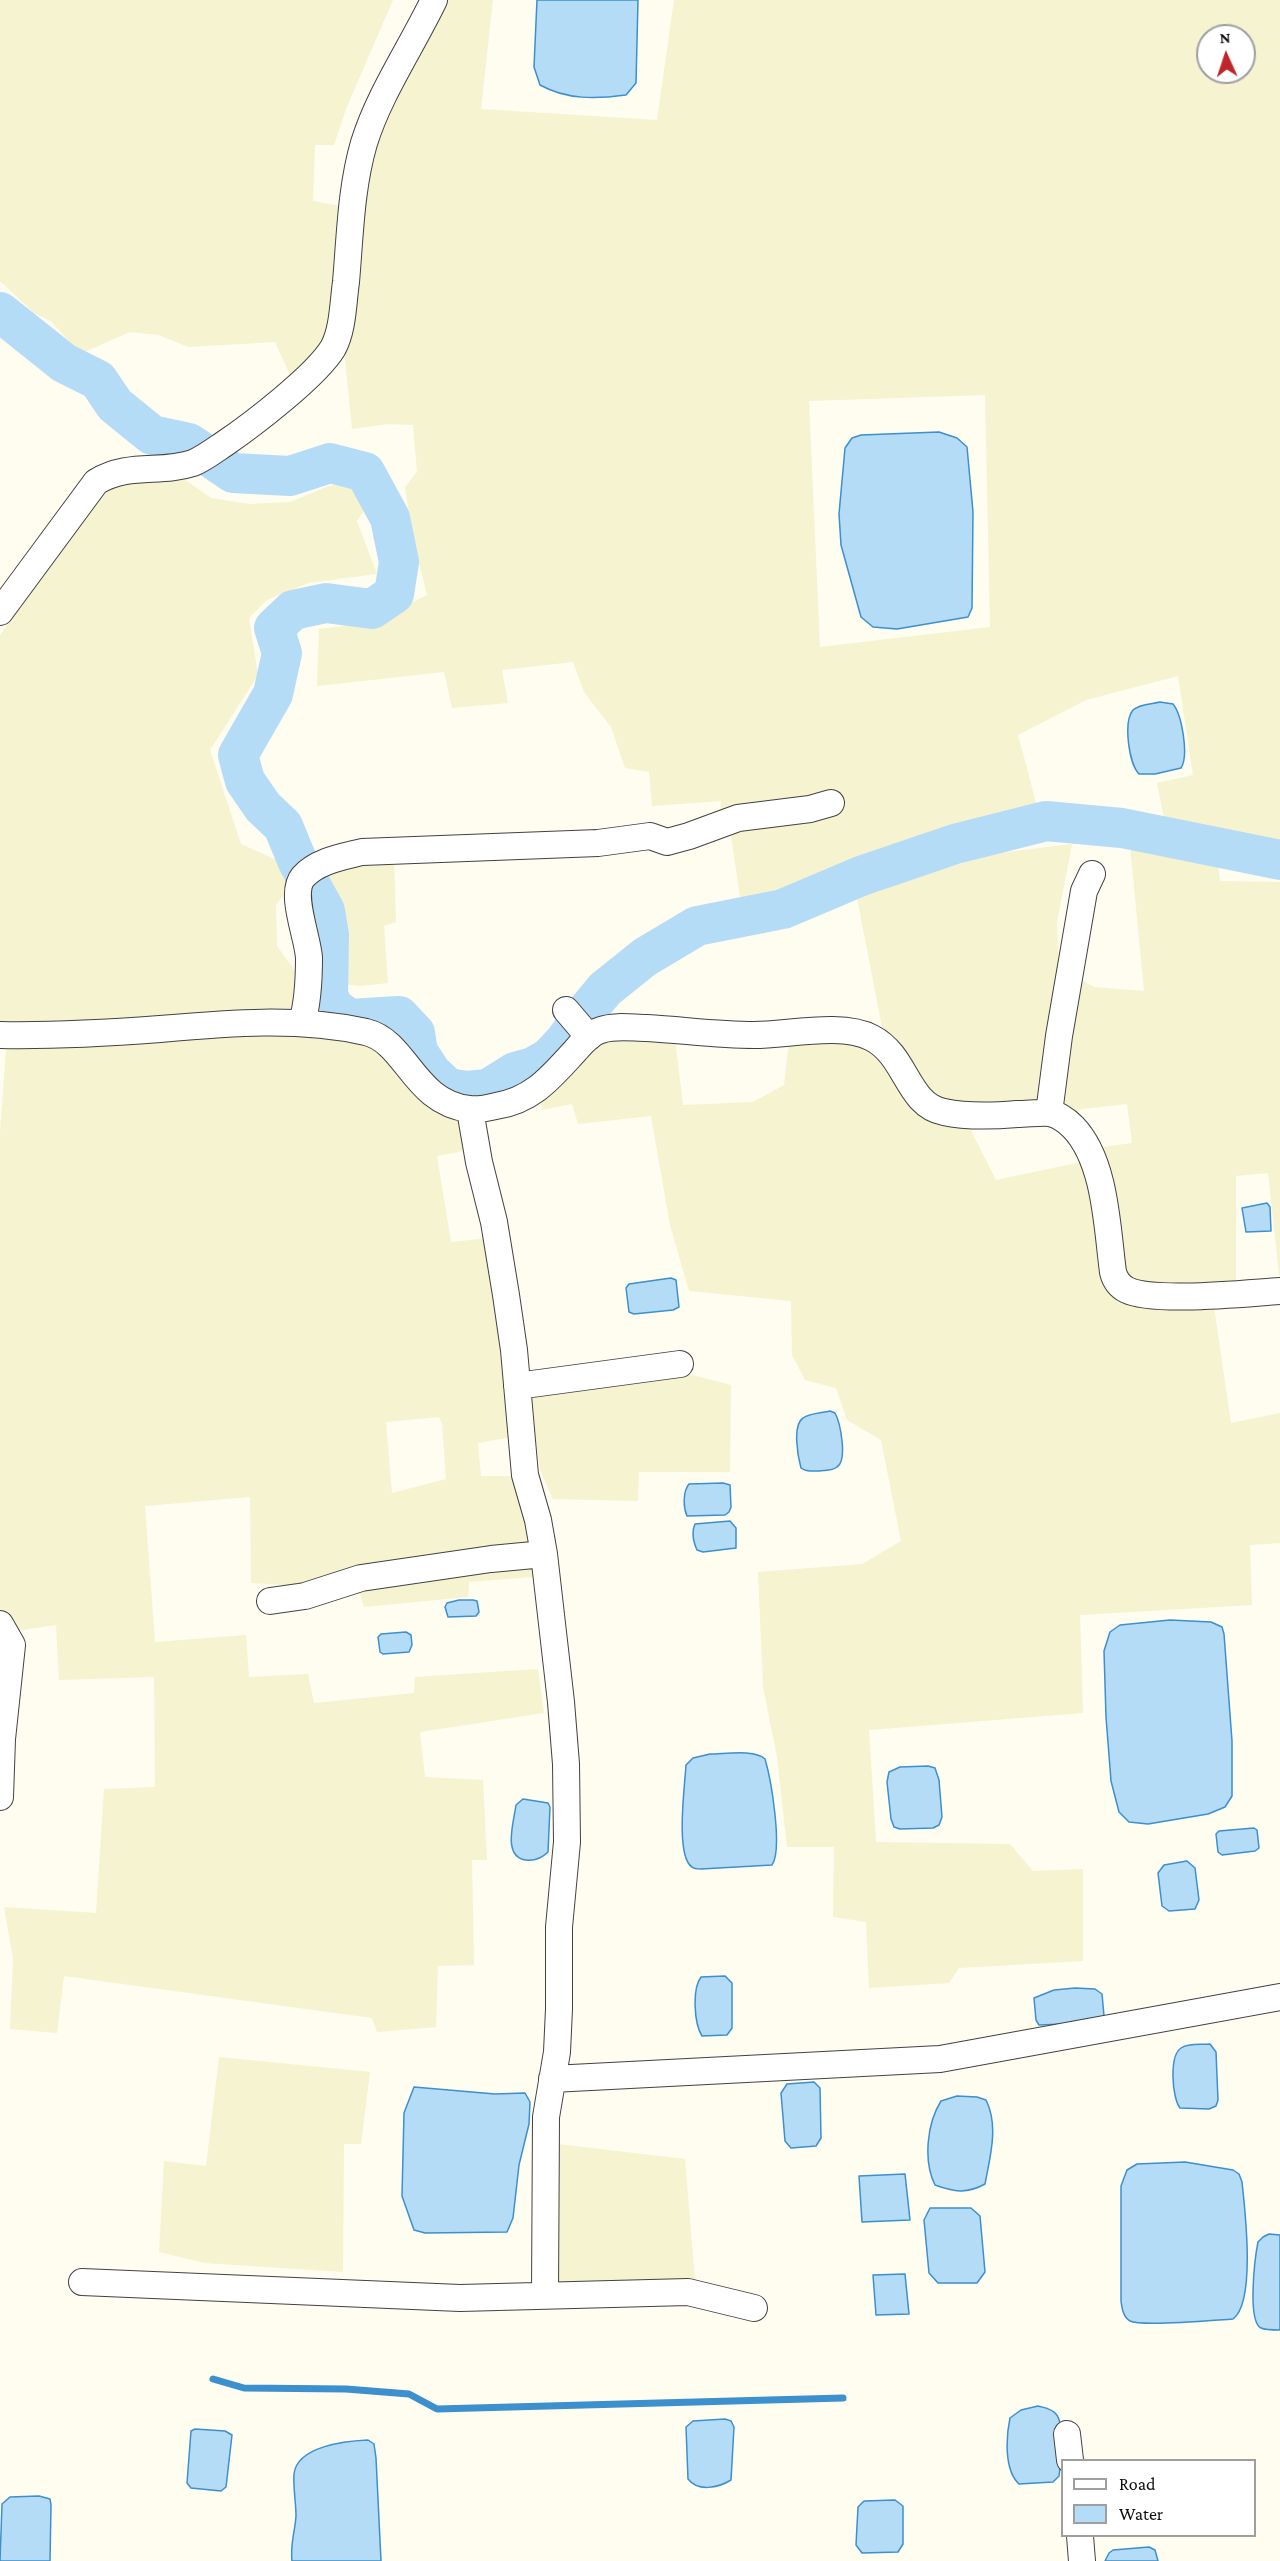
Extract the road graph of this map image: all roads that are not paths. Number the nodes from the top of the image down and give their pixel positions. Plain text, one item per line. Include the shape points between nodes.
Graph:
1 (434, 0) edge
2 (0, 612) edge
3 (831, 803) dead end
4 (1092, 874) dead end
5 (566, 1010) dead end
6 (302, 1023) junction
7 (586, 1034) junction
8 (0, 1035) edge
9 (470, 1110) junction
10 (1049, 1113) junction
11 (1280, 1291) edge
12 (680, 1364) dead end
13 (517, 1386) junction
14 (544, 1554) junction
15 (270, 1601) dead end
16 (0, 1624) edge
17 (0, 1797) edge
18 (1280, 1997) edge
19 (552, 2079) junction
20 (82, 2282) dead end
21 (545, 2294) junction
22 (754, 2308) dead end
23 (1067, 2434) dead end
24 (1070, 2459) edge
25 (1080, 2537) edge
26 (1082, 2561) edge

1 - 2 street via 364,142 342,315 333,347 287,394 224,444 193,462 127,470 96,482
3 - 6 street via 738,818 667,842 650,836 597,843 362,852 333,859 307,874 297,892 309,956
4 - 10 street via 1084,891
5 - 7 street
6 - 8 street via 223,1023 76,1034
6 - 9 street via 382,1038 432,1095
7 - 9 street via 545,1084 530,1096 510,1104
7 - 10 street via 611,1028 753,1035 860,1033 897,1058 921,1100 936,1110 994,1115
9 - 13 street via 494,1222
10 - 11 street via 1071,1124 1087,1146 1103,1193 1113,1272 1120,1286 1135,1293 1175,1296
12 - 13 street
13 - 14 street via 525,1475
14 - 15 street via 361,1578 305,1596
14 - 19 street via 566,1764 567,1842
16 - 17 street via 12,1645
18 - 19 street via 940,2059
19 - 21 street via 546,2117
20 - 21 street via 460,2298
21 - 22 street via 688,2292
23 - 24 street
25 - 26 street

